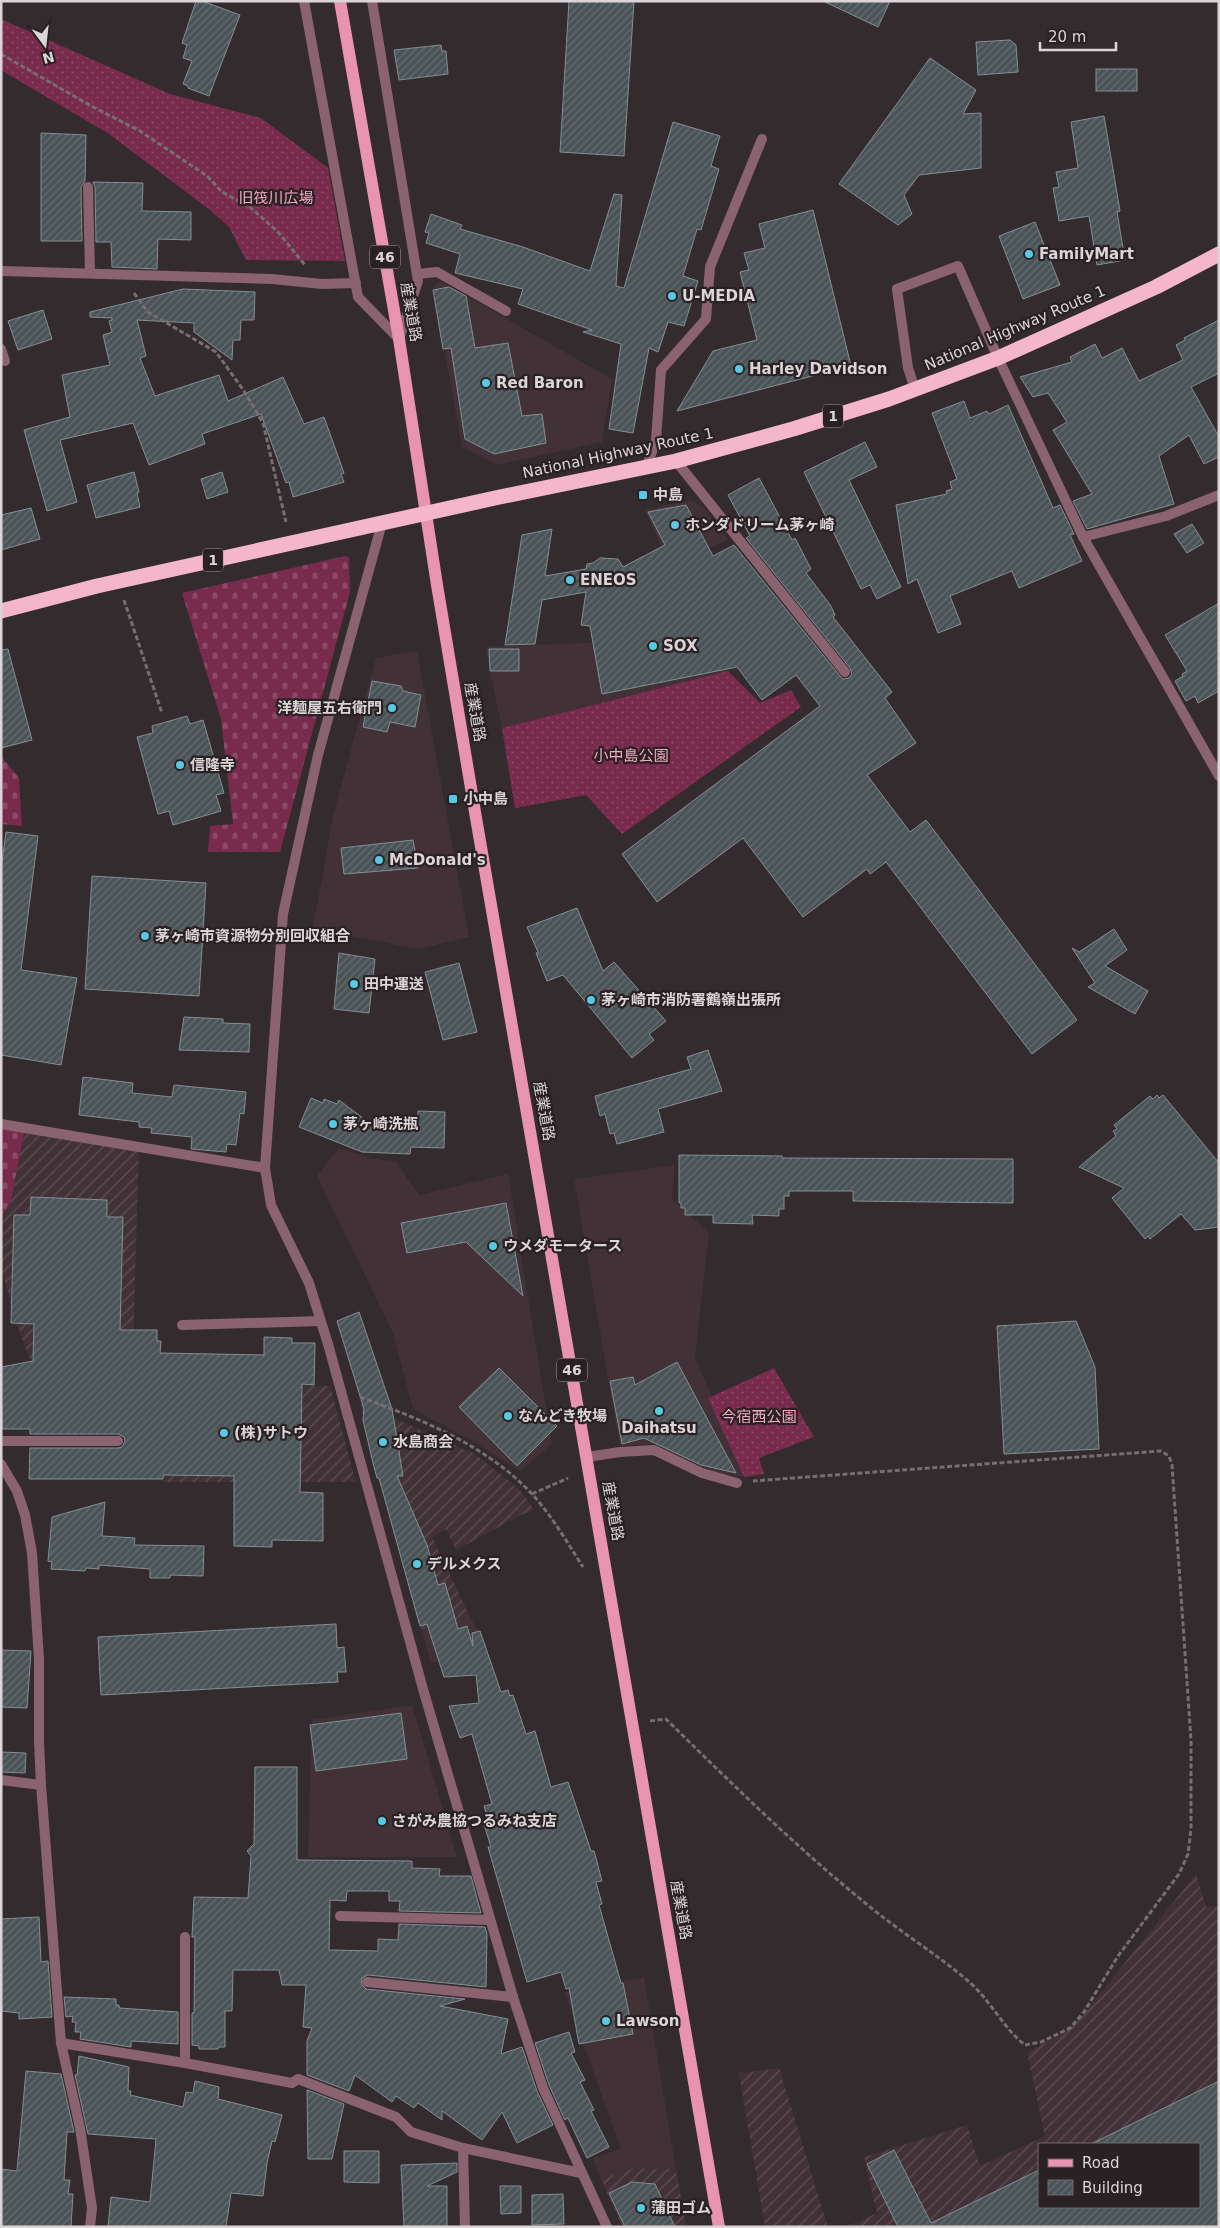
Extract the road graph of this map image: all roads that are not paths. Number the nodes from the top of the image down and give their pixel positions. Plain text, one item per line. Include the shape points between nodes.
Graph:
1 (304, 1) edge
2 (340, 1) edge
3 (372, 1) edge
4 (762, 139) dead end
5 (88, 187) dead end
6 (1219, 254) edge
7 (1, 271) edge
8 (90, 273) junction
9 (416, 274) junction
10 (356, 283) junction
11 (506, 311) dead end
12 (400, 339) junction
13 (1, 349) edge
14 (998, 358) junction
15 (5, 361) dead end
16 (916, 389) junction
17 (676, 461) junction
18 (646, 468) junction
19 (1219, 495) edge
20 (426, 513) junction
21 (382, 523) junction
22 (1083, 537) junction
23 (1, 611) edge
24 (846, 672) dead end
25 (1219, 776) edge
26 (1, 1124) edge
27 (264, 1168) junction
28 (320, 1321) junction
29 (182, 1325) dead end
30 (1, 1441) edge
31 (118, 1441) dead end
32 (587, 1457) junction
33 (1, 1464) edge
34 (6, 1483) edge
35 (737, 1483) road end
36 (1, 1780) edge
37 (41, 1785) junction
38 (340, 1916) dead end
39 (490, 1920) junction
40 (185, 1937) dead end
41 (367, 1982) dead end
42 (512, 1997) junction
43 (61, 2043) junction
44 (185, 2063) junction
45 (463, 2148) junction
46 (581, 2173) junction
47 (90, 2227) edge
48 (465, 2227) edge
49 (607, 2227) edge
50 (718, 2227) edge

1 - 10 street
2 - 12 main road, 産業道路 / 46
3 - 9 street
4 - 18 street via 710,267 706,319 661,370 656,440
5 - 8 street
6 - 14 highway, National Highway Route 1 / 1 via 1156,287
7 - 8 street
8 - 10 street
9 - 11 street via 437,272
9 - 12 street via 418,281
10 - 12 street via 358,297
12 - 20 main road, 産業道路 / 46
13 - 15 street
14 - 16 highway, National Highway Route 1 / 1
14 - 16 street via 958,266 897,289 908,368
14 - 22 street
16 - 17 highway, National Highway Route 1 / 1 via 792,429
17 - 18 highway, National Highway Route 1 / 1
17 - 24 street
18 - 20 highway, National Highway Route 1 / 1
19 - 22 street via 1166,516
20 - 21 highway, National Highway Route 1 / 1
20 - 32 main road, 産業道路 / 46
21 - 23 highway, National Highway Route 1 / 1 via 97,586
21 - 27 street via 318,755 283,914
22 - 25 street
26 - 27 street
27 - 28 street via 271,1205 309,1283
28 - 29 street
28 - 39 street
30 - 31 street
32 - 35 street via 654,1450 702,1473
32 - 50 main road, 産業道路 / 46
33 - 34 street
34 - 37 street via 26,1515 32,1553 39,1659
36 - 37 street
37 - 43 street
38 - 39 street
39 - 42 street
40 - 44 street
41 - 42 street
42 - 46 street via 543,2088
43 - 44 street
43 - 47 street via 80,2128 92,2208
44 - 45 street via 292,2083 298,2079 396,2117 411,2132
45 - 46 street
45 - 48 street
46 - 49 street

